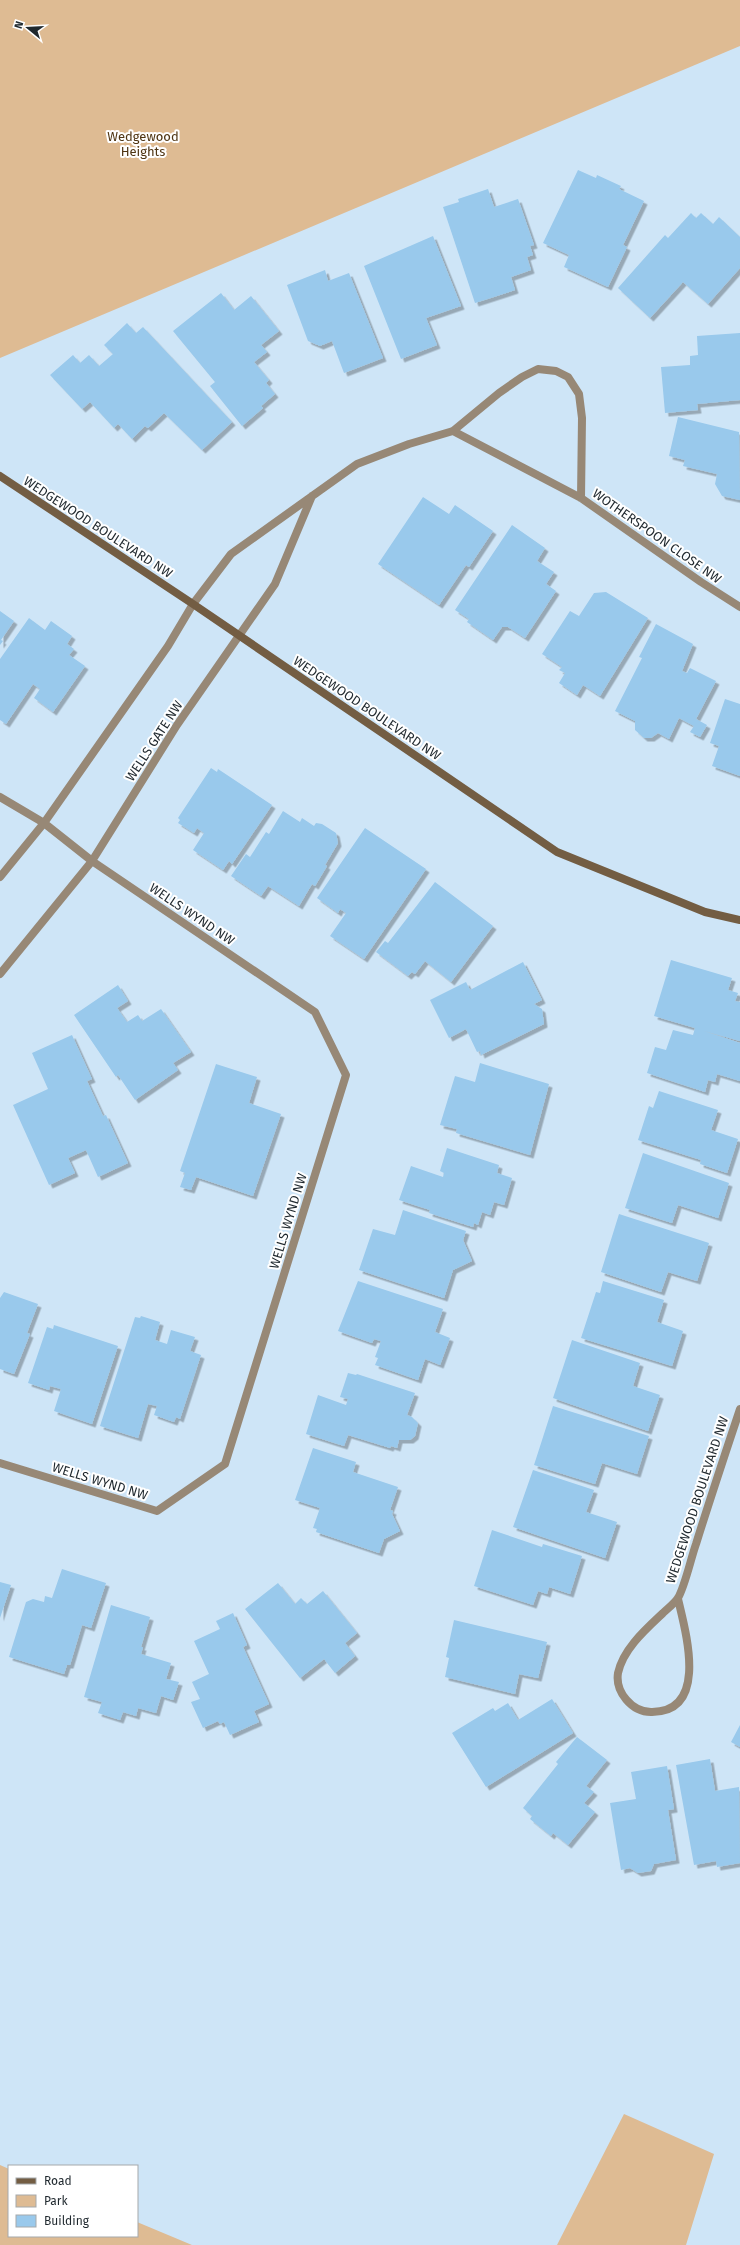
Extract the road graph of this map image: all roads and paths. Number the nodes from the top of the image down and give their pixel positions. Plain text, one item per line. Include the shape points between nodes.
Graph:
1 (453, 431) junction
2 (0, 476) edge
3 (313, 495) junction
4 (580, 498) junction
5 (193, 604) junction
6 (740, 607) edge
7 (240, 636) junction
8 (0, 797) edge
9 (44, 822) junction
10 (92, 861) junction
11 (0, 878) edge
12 (740, 920) edge
13 (0, 974) edge
14 (740, 1409) edge
15 (0, 1463) edge
16 (678, 1599) junction

1 - 3 street, WOTHERSPOON CLOSE NW via 409,444 357,464
1 - 4 street, WOTHERSPOON CLOSE NW
1 - 4 street, WOTHERSPOON CLOSE NW via 499,393 527,374 538,369 556,371 568,377 579,394 582,418
2 - 5 street, WEDGEWOOD BOULEVARD NW
3 - 5 street, WOTHERSPOON CLOSE NW via 231,554
3 - 7 street via 275,584
4 - 6 street, WOTHERSPOON CLOSE NW
5 - 7 street, WEDGEWOOD BOULEVARD NW
5 - 9 street via 168,646
7 - 10 street, WELLS GATE NW via 177,725
7 - 12 street, WEDGEWOOD BOULEVARD NW via 557,852 705,912
8 - 9 street, WELLS WYND NW
9 - 10 street, WELLS WYND NW
9 - 11 street
10 - 13 street
10 - 15 street, WELLS WYND NW via 315,1012 346,1075 225,1464 157,1511
14 - 16 street, WEDGEWOOD BOULEVARD NW
16 - 16 street, WEDGEWOOD BOULEVARD NW via 690,1660 687,1686 678,1705 664,1713 647,1712 627,1702 619,1688 618,1675 622,1661 637,1640

